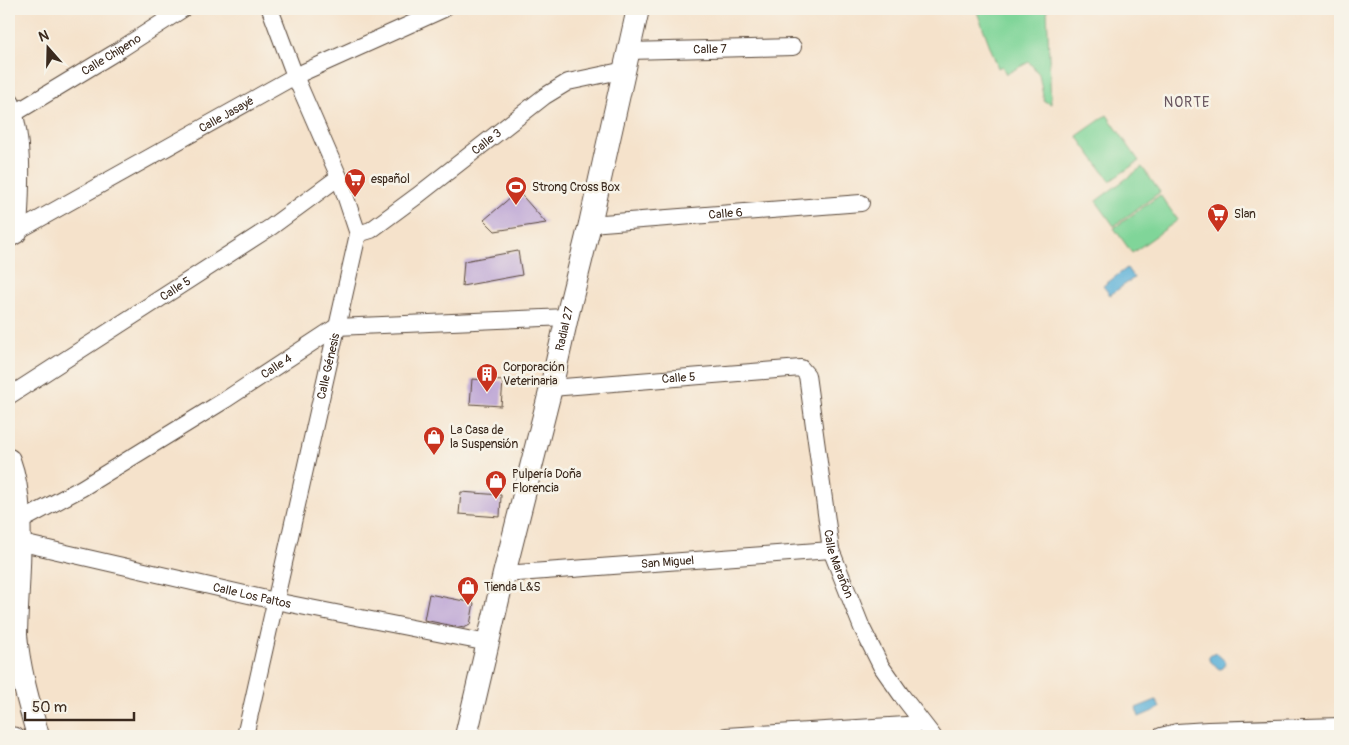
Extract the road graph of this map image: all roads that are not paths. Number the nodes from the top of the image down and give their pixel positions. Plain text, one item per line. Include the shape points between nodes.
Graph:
1 (182, 9) edge
2 (270, 9) edge
3 (444, 9) edge
4 (638, 9) edge
5 (793, 47) dead end
6 (626, 60) junction
7 (295, 76) junction
8 (10, 110) edge
9 (339, 177) junction
10 (861, 203) dead end
11 (590, 224) junction
12 (12, 234) edge
13 (358, 234) junction
14 (567, 317) junction
15 (336, 327) junction
16 (805, 370) joint
17 (551, 388) junction
18 (9, 396) edge
19 (9, 460) edge
20 (19, 532) junction
21 (831, 550) junction
22 (504, 574) junction
23 (275, 601) junction
24 (488, 643) junction
25 (1340, 726) edge
26 (928, 730) edge
27 (9, 735) edge
28 (16, 736) edge
29 (38, 736) edge
30 (245, 736) edge
31 (466, 736) edge
32 (726, 736) edge
33 (1161, 736) edge

1 - 8 street, Calle Chipeno via 120,49
2 - 7 street
3 - 7 street, Calle Jasayé
4 - 6 street, Radial 27
5 - 6 street, Calle 7
6 - 11 street, Radial 27
6 - 13 street, Calle 3 via 568,82 545,96 371,230
7 - 9 street
7 - 12 street, Calle Jasayé
8 - 12 street via 19,170
9 - 13 street
9 - 18 street, Calle 5 via 271,228
10 - 11 street, Calle 6
11 - 14 street, Radial 27
13 - 15 street, Calle Génesis
14 - 15 street
14 - 17 street, Radial 27
15 - 20 street, Calle 4 via 82,488
15 - 23 street, Calle Génesis
16 - 17 street, Calle 5
16 - 21 street, Calle Marañón
17 - 22 street, Radial 27
19 - 20 street via 16,490
20 - 23 street, Calle Los Paltos
20 - 29 street via 16,635
21 - 22 street, San Miguel
21 - 26 street, Calle Marañón via 881,666
22 - 24 street, Radial 27
23 - 24 street, Calle Los Paltos
23 - 30 street, Calle Génesis
24 - 31 street, Radial 27
25 - 33 street via 1208,730
26 - 32 street
27 - 28 street

